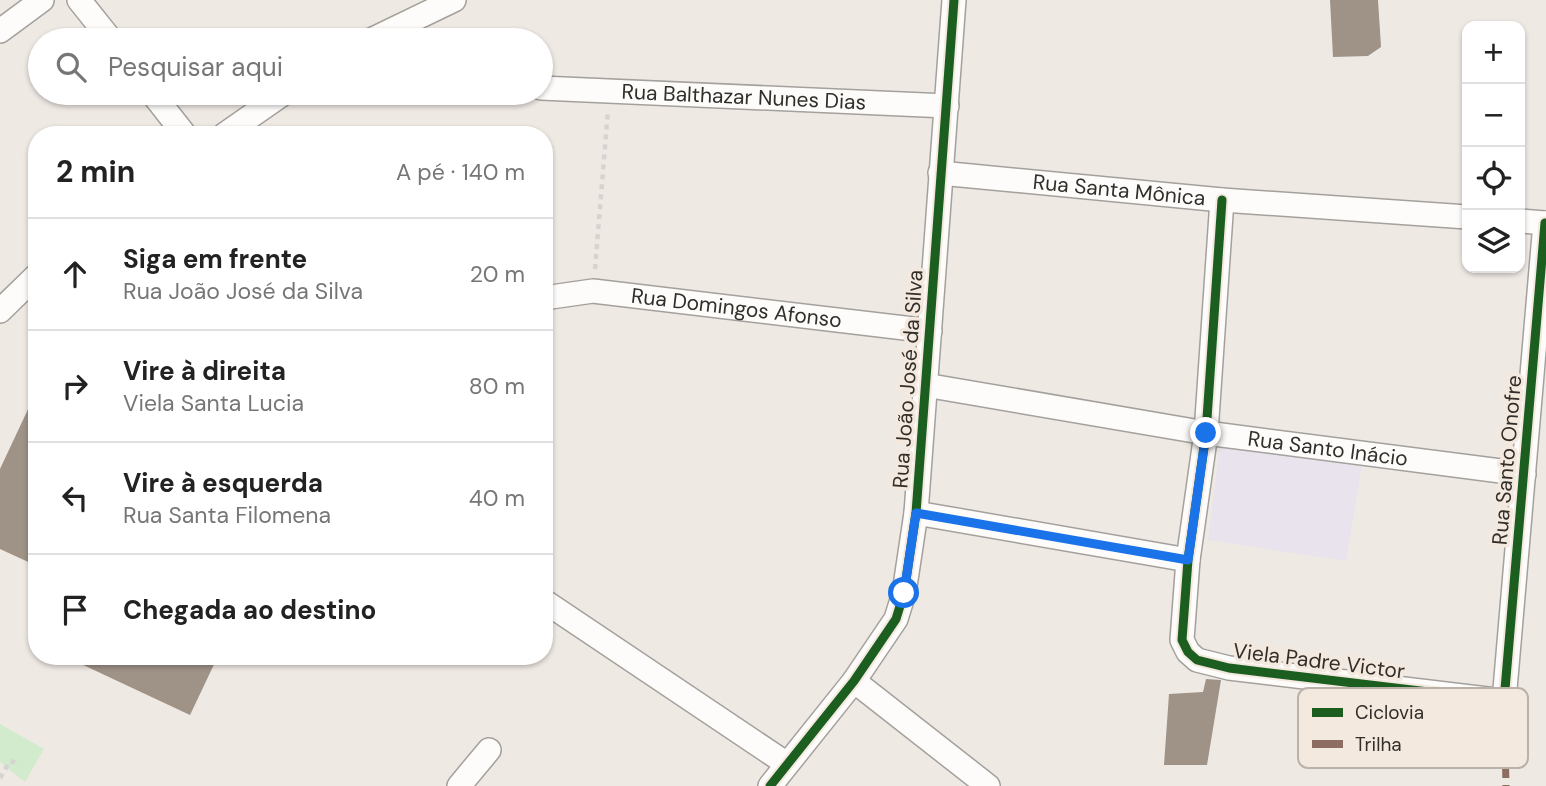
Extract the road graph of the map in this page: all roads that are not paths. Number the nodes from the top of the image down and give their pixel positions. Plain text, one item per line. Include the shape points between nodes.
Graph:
1 (42, 0) edge
2 (79, 0) edge
3 (454, 0) edge
4 (954, 0) edge
5 (101, 28) edge
6 (396, 28) edge
7 (0, 31) edge
8 (553, 89) edge
9 (161, 105) edge
10 (267, 105) edge
11 (947, 106) junction
12 (178, 126) edge
13 (237, 126) edge
14 (940, 173) junction
15 (1222, 201) junction
16 (1462, 217) edge
17 (1525, 221) edge
18 (1546, 223) edge
19 (28, 284) edge
20 (553, 297) edge
21 (0, 311) edge
22 (930, 331) junction
23 (925, 385) junction
24 (1206, 433) junction
25 (1524, 474) junction
26 (916, 513) junction
27 (1188, 560) junction
28 (553, 607) edge
29 (854, 681) junction
30 (1395, 688) edge
31 (1505, 688) edge
32 (489, 750) dead end
33 (787, 764) junction
34 (459, 786) edge
35 (771, 786) edge
36 (988, 786) edge

1 - 7 street
2 - 5 street
3 - 6 street
4 - 11 street, Rua João José da Silva
8 - 11 street, Rua Balthazar Nunes Dias
9 - 12 street
10 - 13 street
11 - 14 street, Rua João José da Silva
14 - 15 street, Rua Santa Mônica
14 - 22 street, Rua João José da Silva
15 - 16 street, Rua Santa Mônica
15 - 24 street
17 - 18 street
18 - 25 street, Rua Santo Onofre
19 - 21 street
20 - 22 street, Rua Domingos Afonso via 593,291
22 - 23 street, Rua João José da Silva
23 - 24 street, Rua Santo Inácio
23 - 26 street, Rua João José da Silva
24 - 25 street, Rua Santo Inácio
24 - 27 street
25 - 31 street, Rua Santo Onofre
26 - 27 street
26 - 29 street, Rua João José da Silva via 896,620
27 - 30 street, Viela Padre Victor via 1182,640 1197,660 1228,668
28 - 33 street
29 - 33 street, Rua João José da Silva
29 - 36 street
32 - 34 street
33 - 35 street, Rua João José da Silva

